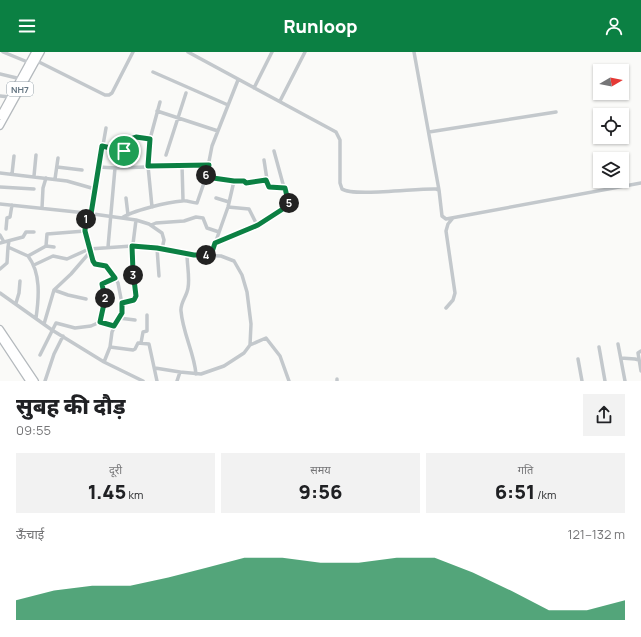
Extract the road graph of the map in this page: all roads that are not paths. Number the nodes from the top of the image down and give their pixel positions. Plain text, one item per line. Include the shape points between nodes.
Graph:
1 (3, 52) edge
2 (35, 52) edge
3 (41, 52) edge
4 (133, 52) edge
5 (188, 52) edge
6 (272, 52) edge
7 (305, 52) edge
8 (414, 52) edge
9 (33, 62) junction
10 (153, 72) dead end
11 (0, 74) edge
12 (21, 79) junction
13 (238, 80) junction
14 (254, 88) junction
15 (186, 93) dead end
16 (0, 96) edge
17 (10, 97) junction
18 (280, 101) junction
19 (160, 102) dead end
20 (228, 104) junction
21 (157, 111) junction
22 (556, 112) dead end
23 (0, 116) edge
24 (178, 118) junction
25 (0, 126) edge
26 (106, 128) dead end
27 (218, 131) junction
28 (429, 132) junction
29 (150, 139) junction
30 (102, 146) junction
31 (274, 151) dead end
32 (36, 155) dead end
33 (166, 155) dead end
34 (14, 156) dead end
35 (58, 158) dead end
36 (264, 160) dead end
37 (182, 165) junction
38 (209, 165) junction
39 (148, 166) junction
40 (57, 167) junction
41 (99, 167) junction
42 (115, 168) junction
43 (82, 170) dead end
44 (0, 173) edge
45 (12, 174) junction
46 (34, 176) junction
47 (206, 177) junction
48 (46, 178) junction
49 (55, 179) junction
50 (266, 180) junction
51 (234, 181) junction
52 (641, 183) edge
53 (0, 187) edge
54 (285, 188) junction
55 (34, 189) dead end
56 (95, 189) junction
57 (439, 190) junction
58 (126, 198) dead end
59 (216, 198) dead end
60 (183, 200) junction
61 (229, 202) junction
62 (0, 204) edge
63 (12, 205) junction
64 (152, 207) junction
65 (228, 207) junction
66 (42, 208) junction
67 (86, 213) junction
68 (91, 214) junction
69 (128, 215) junction
70 (110, 216) junction
71 (122, 218) junction
72 (453, 218) junction
73 (136, 220) junction
74 (151, 225) junction
75 (258, 225) junction
76 (6, 229) dead end
77 (85, 231) junction
78 (34, 232) dead end
79 (219, 232) junction
80 (0, 235) edge
81 (4, 242) edge
82 (215, 243) junction
83 (46, 246) junction
84 (54, 246) dead end
85 (132, 246) junction
86 (8, 247) junction
87 (108, 247) junction
88 (157, 248) junction
89 (162, 249) junction
90 (89, 250) junction
91 (187, 254) junction
92 (211, 255) junction
93 (28, 256) junction
94 (34, 265) junction
95 (0, 269) edge
96 (159, 276) dead end
97 (115, 278) junction
98 (20, 281) dead end
99 (54, 290) junction
100 (0, 293) edge
101 (86, 299) dead end
102 (16, 303) junction
103 (122, 303) junction
104 (446, 308) dead end
105 (147, 315) dead end
106 (36, 318) junction
107 (119, 318) junction
108 (135, 320) dead end
109 (100, 322) junction
110 (44, 324) junction
111 (114, 326) junction
112 (0, 329) edge
113 (52, 330) junction
114 (63, 336) junction
115 (1, 340) edge
116 (141, 343) junction
117 (618, 344) dead end
118 (250, 345) junction
119 (110, 347) junction
120 (599, 347) dead end
121 (641, 351) edge
122 (40, 355) dead end
123 (16, 357) junction
124 (621, 358) junction
125 (578, 359) dead end
126 (640, 361) edge
127 (104, 362) junction
128 (155, 368) junction
129 (641, 371) edge
130 (180, 372) junction
131 (196, 374) junction
132 (29, 381) edge
133 (34, 381) edge
134 (45, 381) edge
135 (142, 381) edge
136 (157, 381) edge
137 (177, 381) edge
138 (289, 381) edge
139 (582, 381) edge
140 (605, 381) edge
141 (625, 381) edge

1 - 9 street
2 - 9 highway, NH7
3 - 9 highway, NH7
4 - 9 street via 109,95
5 - 13 street
6 - 14 street
7 - 18 street
8 - 28 street
9 - 12 highway, NH7
9 - 25 highway, NH7
10 - 20 street
11 - 12 street
12 - 17 highway, NH7
13 - 14 street
13 - 20 street
14 - 18 street
15 - 24 street
16 - 17 street
17 - 23 highway, NH7
18 - 57 street via 336,132 340,140 340,183 344,190
19 - 21 street
20 - 27 street
21 - 24 street
21 - 29 street
22 - 28 street
24 - 27 street
24 - 33 street
26 - 30 street
27 - 38 street
28 - 57 street
29 - 30 street via 133,138 124,151
29 - 39 street
30 - 41 street
31 - 54 street
32 - 46 street
34 - 45 street
35 - 40 street
36 - 50 street
37 - 38 street
37 - 39 street
37 - 60 street
38 - 47 street
39 - 42 street
39 - 64 street
40 - 43 street
40 - 49 street
41 - 42 street
41 - 56 street
42 - 70 street
44 - 45 street
45 - 46 street
46 - 48 street
47 - 51 street
47 - 60 street via 197,203
48 - 49 street
48 - 66 street
49 - 56 street
50 - 51 street via 246,183
50 - 54 street via 269,187
51 - 61 street
52 - 72 street
53 - 55 street
54 - 75 street via 288,206
56 - 68 street
57 - 72 street via 443,217
58 - 69 street
59 - 61 street
60 - 64 street
61 - 65 street
62 - 63 street
63 - 66 street
63 - 76 street
64 - 69 street
65 - 75 street via 249,209
65 - 79 street
66 - 67 street
67 - 68 street
67 - 77 street
68 - 70 street
69 - 71 street
70 - 71 street
70 - 87 street
71 - 73 street
72 - 104 street via 446,231 455,293
73 - 74 street
73 - 85 street
74 - 79 street via 198,217 203,218 207,228
74 - 89 street via 162,233
75 - 82 street
77 - 83 street via 47,234
77 - 90 street
78 - 81 street via 26,232 23,236
79 - 82 street
80 - 81 street
81 - 86 street
82 - 92 street
83 - 84 street
83 - 93 street
85 - 87 street
85 - 88 street
85 - 103 street via 136,296 134,300
86 - 93 street
86 - 95 street via 7,263
87 - 90 street
88 - 89 street
88 - 96 street
89 - 91 street
90 - 94 street via 66,259 55,255
90 - 97 street via 94,263 106,266
90 - 99 street via 71,274
91 - 92 street
91 - 131 street via 188,289 181,312
92 - 118 street via 234,261 242,275 250,313
93 - 94 street
94 - 106 street via 39,294
97 - 103 street
97 - 109 street via 102,284 105,299
98 - 102 street
99 - 101 street
99 - 110 street
100 - 102 street
102 - 106 street
103 - 107 street via 123,309
105 - 116 street via 147,331 142,332
106 - 110 street
107 - 108 street
107 - 111 street
109 - 111 street
109 - 113 street via 75,328 56,323
110 - 113 street
111 - 119 street
112 - 123 highway
113 - 114 street
113 - 122 street
114 - 127 street
114 - 134 street via 50,363
115 - 123 highway
116 - 119 street via 133,350
116 - 128 street via 150,345
117 - 124 street
118 - 131 street via 244,354 232,362
118 - 138 street via 266,338 280,356
119 - 127 street
120 - 140 street
121 - 126 street via 638,353
123 - 132 highway
123 - 133 highway
124 - 126 street
124 - 141 street
125 - 139 street
126 - 129 street
127 - 135 street
128 - 130 street
128 - 136 street
130 - 131 street
130 - 137 street

